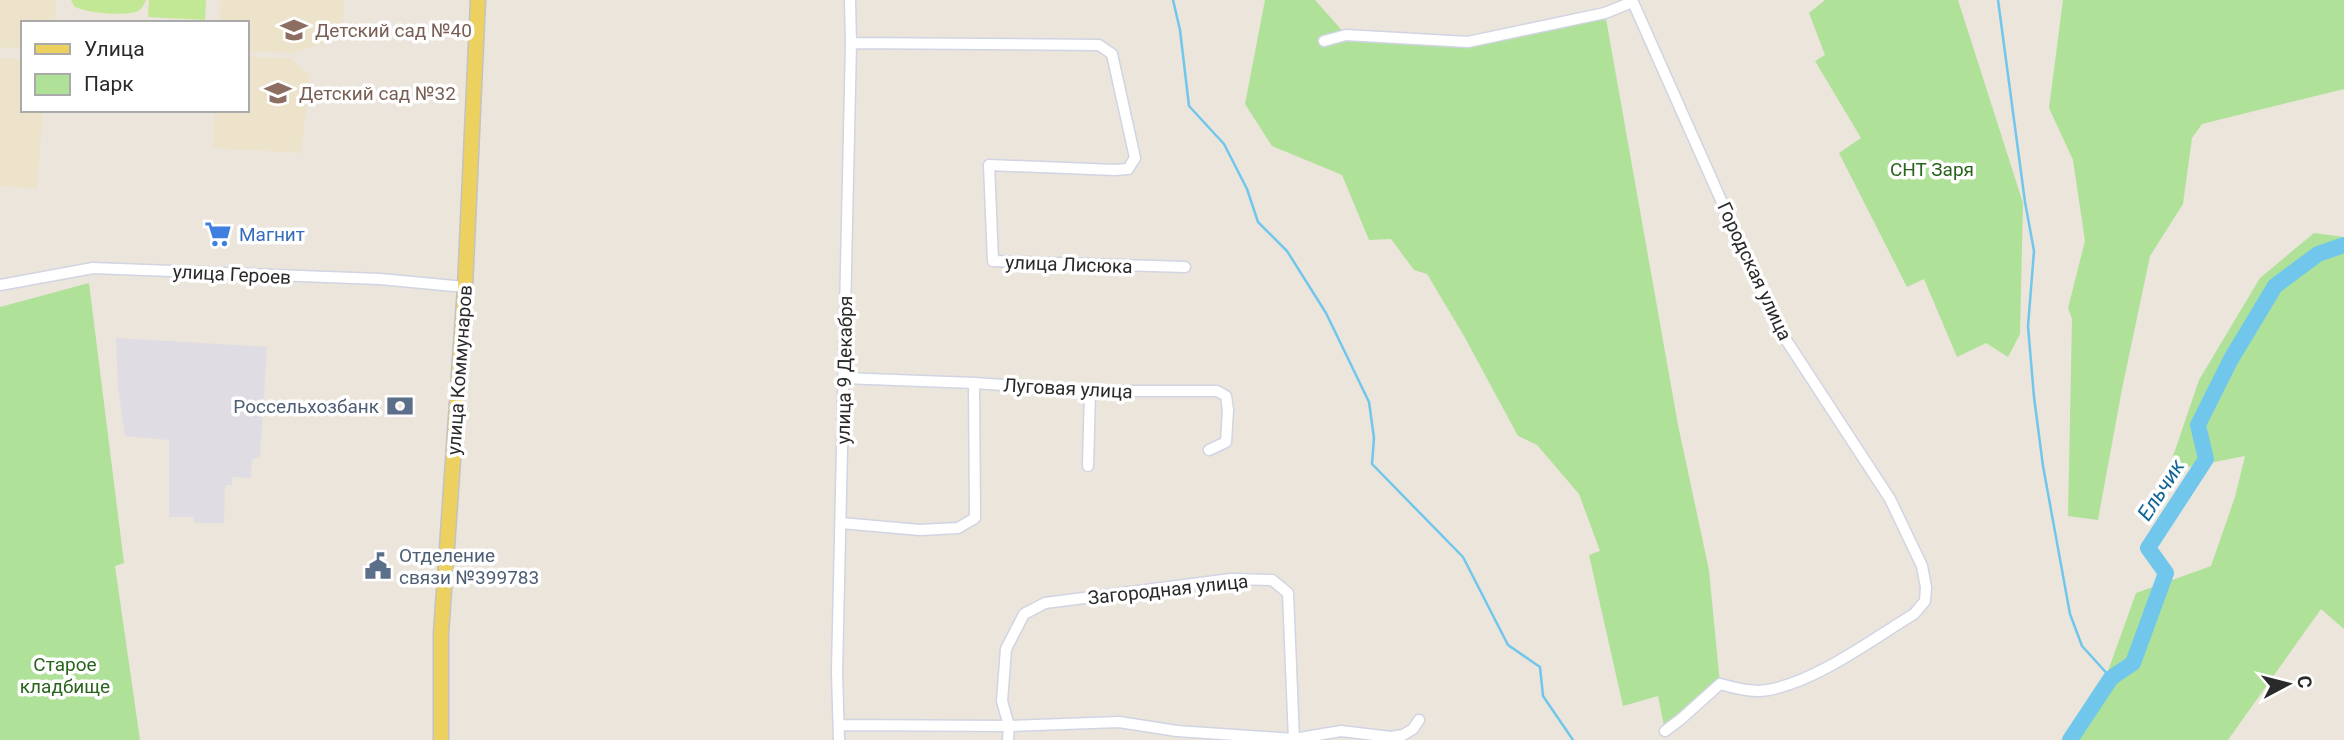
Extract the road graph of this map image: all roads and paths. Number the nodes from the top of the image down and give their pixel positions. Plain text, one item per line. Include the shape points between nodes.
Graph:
1 (478, 0) edge
2 (850, 0) edge
3 (1632, 1) edge
4 (1324, 41) dead end
5 (851, 43) junction
6 (1185, 267) dead end
7 (0, 285) edge
8 (465, 287) junction
9 (843, 378) junction
10 (974, 383) junction
11 (1090, 391) junction
12 (1209, 450) dead end
13 (1088, 466) dead end
14 (841, 523) junction
15 (1419, 720) dead end
16 (840, 725) junction
17 (1009, 726) junction
18 (1665, 731) dead end
19 (1294, 739) edge
20 (441, 740) edge
21 (839, 740) edge
22 (1008, 740) edge

1 - 8 main road, улица Коммунаров
2 - 5 street, улица 9 Декабря
3 - 4 street via 1605,13 1468,43 1346,35
3 - 18 street, Городская улица via 1777,326 1890,499 1922,566 1926,587 1925,601 1914,614 1810,677 1768,690 1720,684
5 - 6 street, улица Лисюка via 1099,45 1112,54 1135,158 1128,169 1115,170 989,165 993,261
5 - 9 street, улица 9 Декабря
7 - 8 street, улица Героев via 93,268 380,279
8 - 20 main road, улица Коммунаров via 441,634
9 - 10 street, Луговая улица
9 - 14 street, улица 9 Декабря
10 - 11 street, Луговая улица
10 - 14 street via 975,518 958,528 920,530
11 - 12 street, Луговая улица via 1217,391 1226,396 1226,442
11 - 13 street
14 - 16 street, улица 9 Декабря
15 - 19 street via 1413,729 1391,737 1341,731
16 - 17 street
16 - 21 street, улица 9 Декабря
17 - 19 street via 1119,722 1177,732
17 - 19 street, Загородная улица via 1002,701 1006,649 1024,614 1045,603 1231,579 1272,580 1288,593
17 - 22 street

